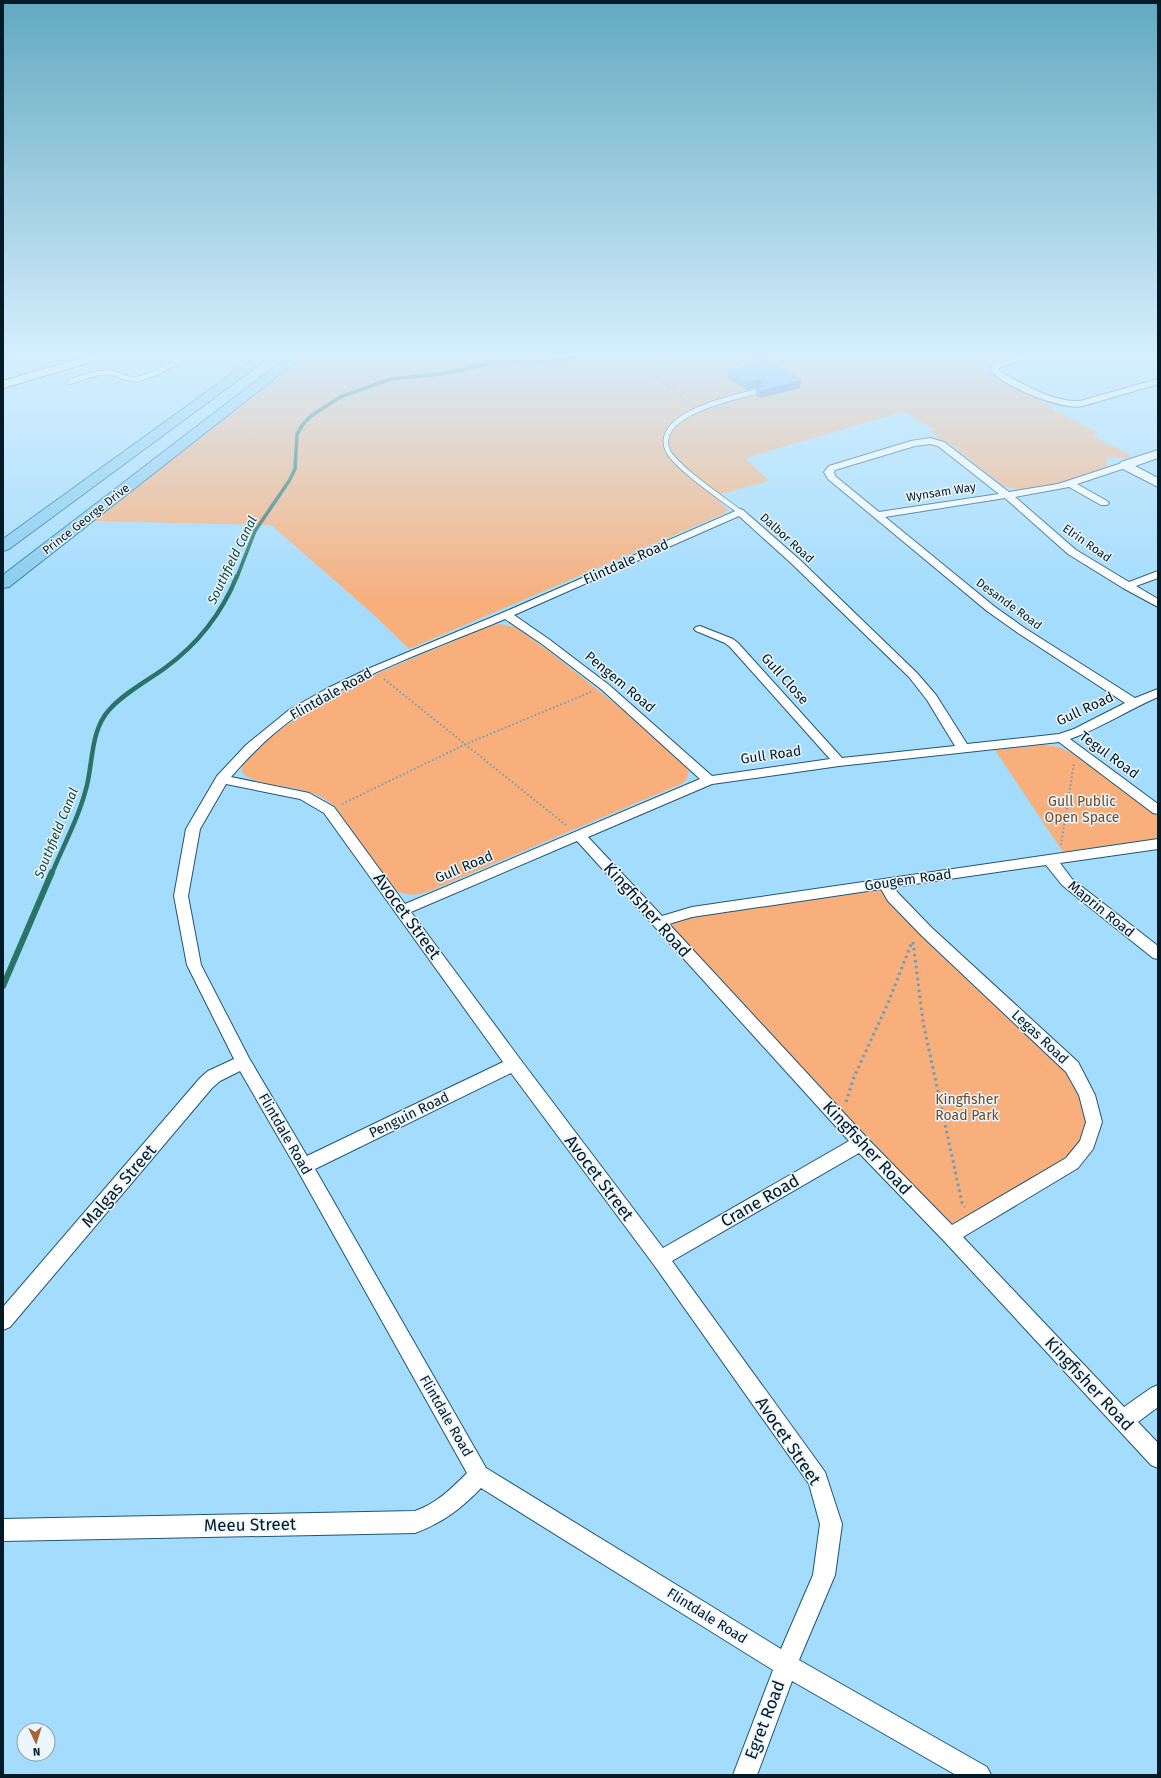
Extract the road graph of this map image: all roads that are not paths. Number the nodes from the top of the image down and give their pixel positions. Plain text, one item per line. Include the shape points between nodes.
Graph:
1 (156, 435) edge
2 (195, 435) edge
3 (665, 435) edge
4 (1158, 454) edge
5 (1125, 466) junction
6 (1158, 483) edge
7 (1070, 484) junction
8 (1007, 495) junction
9 (1104, 503) dead end
10 (740, 512) junction
11 (878, 515) junction
12 (3, 546) edge
13 (1158, 574) edge
14 (3, 584) edge
15 (1127, 586) junction
16 (1158, 604) edge
17 (506, 615) junction
18 (700, 629) dead end
19 (1158, 693) edge
20 (1134, 703) junction
21 (1061, 738) junction
22 (963, 748) junction
23 (839, 762) junction
24 (222, 779) junction
25 (709, 780) junction
26 (1158, 810) edge
27 (579, 835) junction
28 (1158, 844) edge
29 (1050, 860) junction
30 (884, 884) junction
31 (403, 910) junction
32 (659, 922) junction
33 (1158, 954) edge
34 (243, 1062) junction
35 (514, 1064) junction
36 (861, 1143) junction
37 (304, 1166) junction
38 (950, 1235) junction
39 (660, 1259) junction
40 (3, 1322) edge
41 (1158, 1395) edge
42 (1123, 1420) junction
43 (1158, 1458) edge
44 (479, 1475) junction
45 (3, 1530) edge
46 (786, 1665) junction
47 (745, 1775) edge
48 (979, 1775) edge

1 - 12 main road, Prince George Drive
2 - 14 main road, Prince George Drive
3 - 10 lane, Dalbor Road via 664,443 668,452 677,462
4 - 5 street
5 - 6 street
5 - 7 street, Wynsam Way
7 - 8 street, Wynsam Way
7 - 9 street
8 - 11 street, Wynsam Way
8 - 11 street, Elrin Road via 941,444 930,441 914,442 832,468 829,472 831,477
8 - 15 street, Elrin Road via 1072,552
10 - 17 street, Flintdale Road
10 - 22 street, Dalbor Road via 913,674 932,698
11 - 20 street, Desande Road via 1003,618
13 - 15 street
15 - 16 street, Elrin Road
17 - 24 street, Flintdale Road via 332,690 293,713 250,748
17 - 25 street, Pengem Road via 605,687
18 - 23 street, Gull Close via 734,645
19 - 20 street, Gull Road
20 - 21 street, Gull Road
21 - 22 street, Gull Road
21 - 26 street, Tegul Road
22 - 23 street, Gull Road
23 - 25 street, Gull Road
24 - 31 street, Avocet Street via 304,796 329,810
24 - 34 street, Flintdale Road via 193,828 181,896 194,966
25 - 27 street, Gull Road
27 - 31 street, Gull Road
27 - 32 street, Kingfisher Road
28 - 29 street, Gougem Road
29 - 30 street, Gougem Road
29 - 33 street, Maprin Road via 1067,882
30 - 32 street, Gougem Road via 692,912
30 - 38 street, Legas Road via 927,932 1072,1067 1087,1094 1094,1122 1087,1144 1072,1163
31 - 35 street, Avocet Street
32 - 36 street, Kingfisher Road
34 - 37 street, Flintdale Road
34 - 40 street, Malgas Street via 214,1076 206,1083
35 - 37 street, Penguin Road
35 - 39 street, Avocet Street
36 - 38 street, Kingfisher Road
36 - 39 street, Crane Road
37 - 44 street, Flintdale Road
38 - 42 street, Kingfisher Road
39 - 46 street, Avocet Street via 818,1479 831,1524 824,1575
41 - 42 street
42 - 43 street, Kingfisher Road
44 - 45 street, Meeu Street via 456,1500 440,1512 415,1522
44 - 46 street, Flintdale Road
46 - 47 street, Egret Road
46 - 48 street, Flintdale Road

